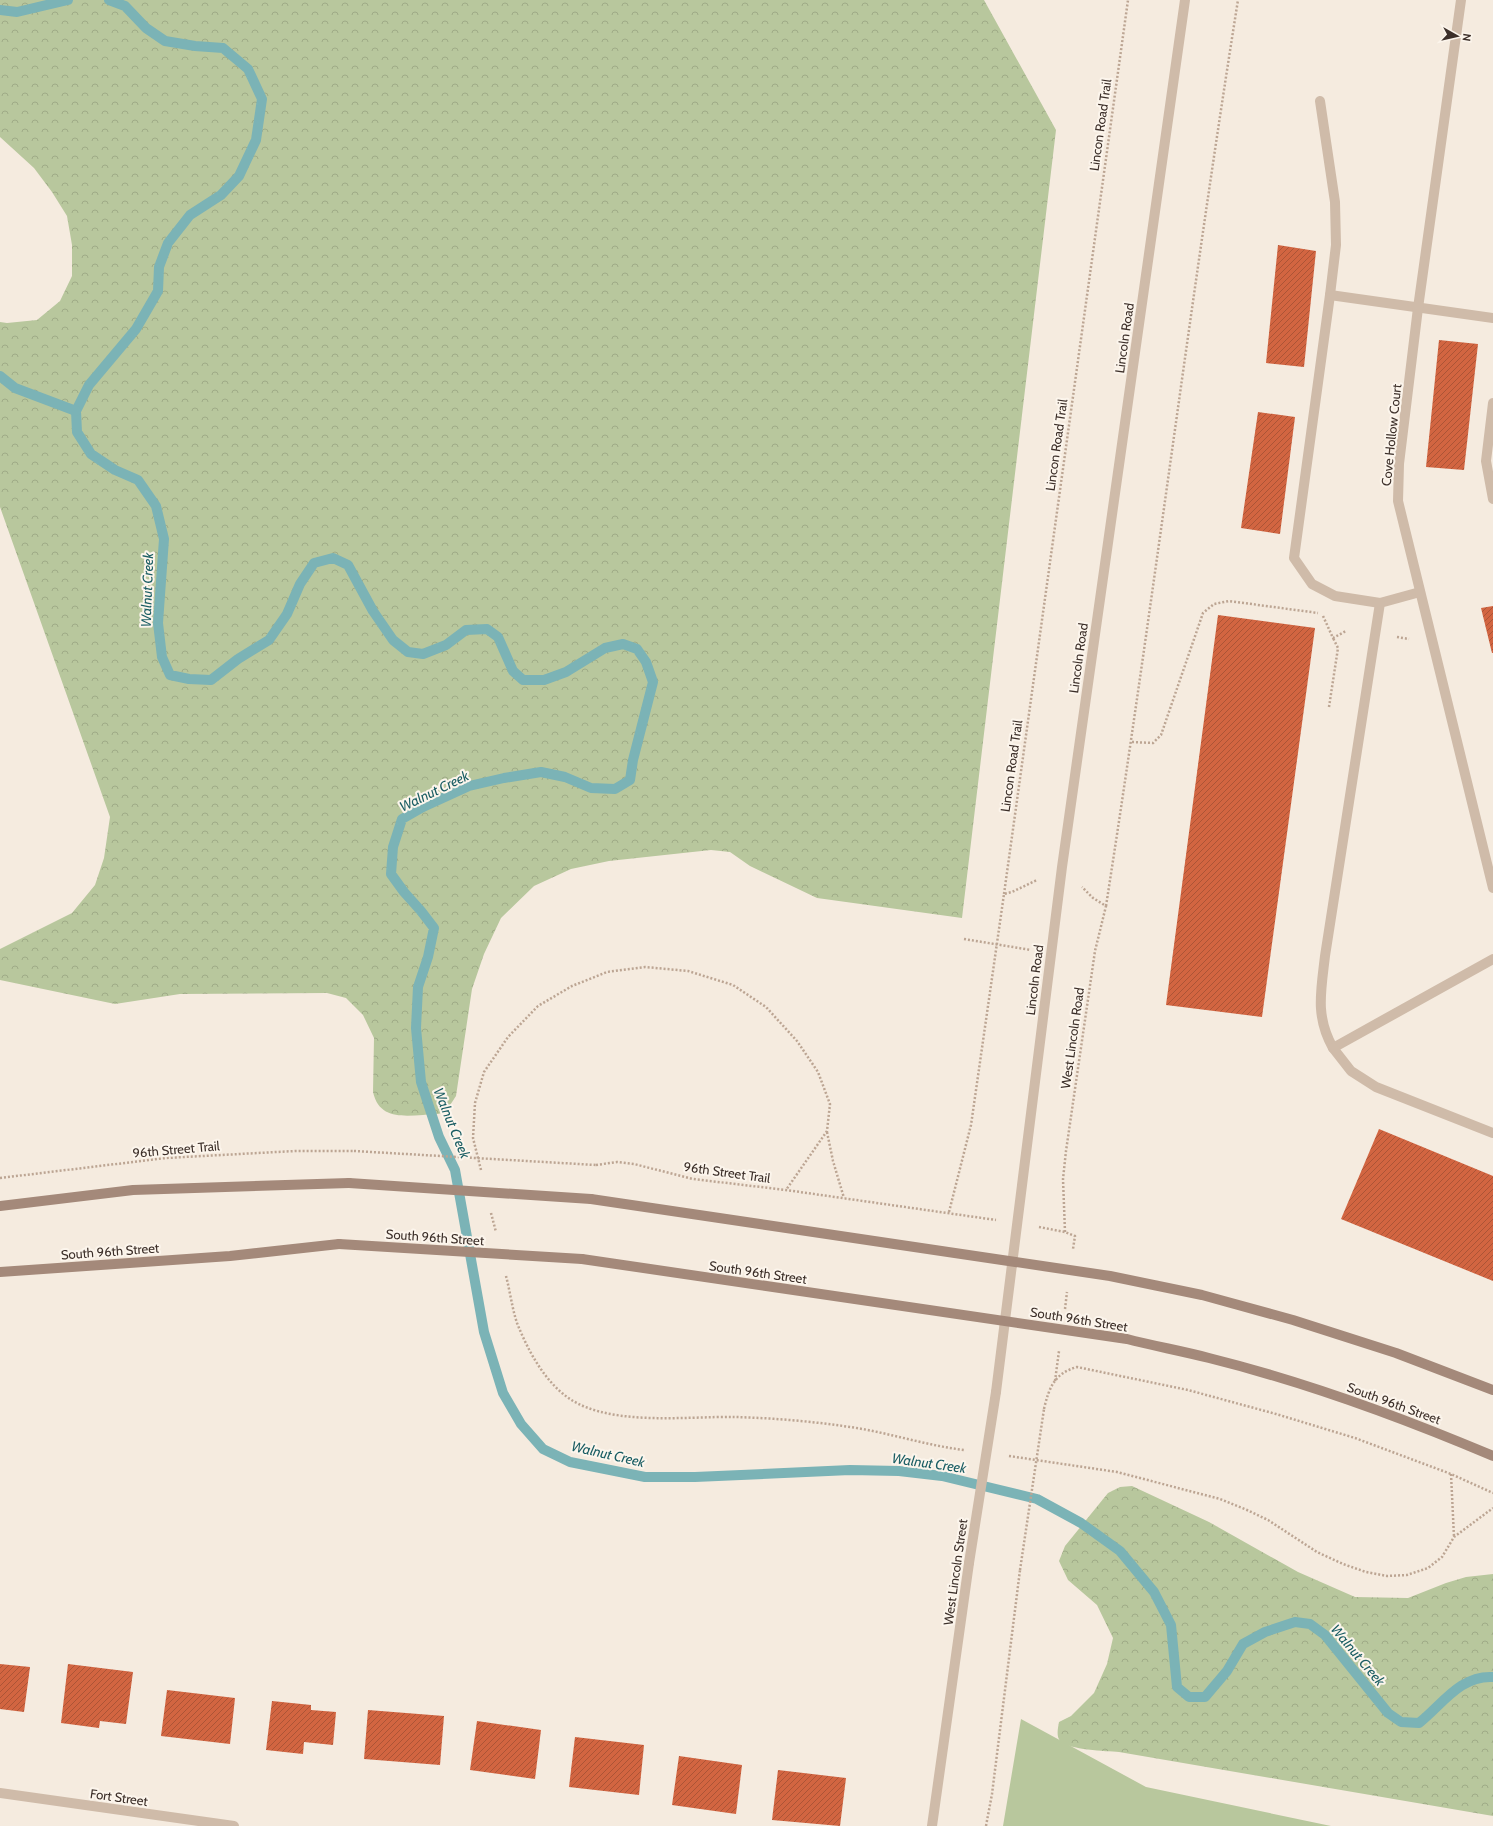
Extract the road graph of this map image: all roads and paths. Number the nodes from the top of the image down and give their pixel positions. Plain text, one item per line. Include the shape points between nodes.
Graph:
1 (1128, 0) edge
2 (1185, 0) edge
3 (1238, 0) edge
4 (1461, 0) edge
5 (1320, 101) dead end
6 (1330, 295) junction
7 (1418, 308) junction
8 (1493, 318) edge
9 (1493, 403) edge
10 (1493, 499) edge
11 (1420, 592) junction
12 (1380, 603) junction
13 (1346, 631) dead end
14 (1390, 636) dead end
15 (1333, 638) junction
16 (1410, 639) dead end
17 (1330, 707) dead end
18 (1132, 742) junction
19 (1062, 867) junction
20 (1493, 888) edge
21 (1004, 894) junction
22 (1106, 906) junction
23 (964, 939) dead end
24 (997, 944) junction
25 (1051, 953) junction
26 (1493, 959) edge
27 (1333, 1048) junction
28 (1493, 1133) edge
29 (0, 1178) edge
30 (786, 1190) junction
31 (844, 1198) junction
32 (0, 1206) edge
33 (1012, 1261) junction
34 (1070, 1270) junction
35 (0, 1272) edge
36 (1004, 1321) junction
37 (1062, 1330) junction
38 (1054, 1381) junction
39 (1493, 1390) edge
40 (1493, 1456) edge
41 (1450, 1474) junction
42 (1493, 1493) edge
43 (1493, 1508) edge
44 (0, 1793) edge
45 (234, 1826) edge
46 (932, 1826) edge
47 (986, 1826) edge

1 - 21 path, Lincon Road Trail
2 - 19 street, Lincoln Road
3 - 18 path, West Lincoln Road
4 - 7 street, Cove Hollow Court
5 - 6 street via 1334,202 1336,246
6 - 7 street
6 - 12 street via 1294,558 1312,584 1335,596
7 - 8 street
7 - 11 street, Cove Hollow Court via 1399,464 1398,501
9 - 10 street via 1486,461
11 - 12 street
11 - 20 street, Cove Hollow Court
12 - 27 street via 1320,1000 1322,1027
13 - 15 path
14 - 16 path
15 - 17 path via 1338,648
15 - 18 path via 1323,614 1235,601 1214,604 1203,613 1161,735 1153,743
18 - 22 path, West Lincoln Road
19 - 21 path via 1022,888
19 - 22 path via 1093,898
19 - 25 street, Lincoln Road
21 - 24 path, Lincon Road Trail
22 - 34 path, West Lincoln Road via 1095,951 1063,1179 1065,1232 1075,1236
23 - 24 path
24 - 25 path
24 - 31 path, Lincon Road Trail via 971,1125 949,1212
25 - 33 street, Lincoln Road
26 - 27 street
27 - 28 street via 1351,1071 1376,1087
29 - 30 path, 96th Street Trail, bridge via 166,1158 295,1151 354,1151 596,1165 617,1162 693,1179
30 - 31 path
30 - 31 path, 96th Street Trail via 827,1131
32 - 33 main road, bridge via 133,1190 349,1183 591,1199
33 - 34 main road
33 - 36 street, Lincoln Road
34 - 37 path
34 - 39 main road via 1202,1295 1294,1320 1396,1353
35 - 36 main road, South 96th Street, bridge via 230,1256 339,1244 582,1259
36 - 37 main road, South 96th Street
36 - 46 street, West Lincoln Street, bridge via 996,1392
37 - 38 path
37 - 40 main road, South 96th Street via 1134,1341 1210,1358 1321,1391 1430,1429
38 - 41 path via 1066,1370 1078,1367 1188,1390 1355,1438
38 - 47 path, bridge via 1047,1394 1044,1409
41 - 42 path
41 - 43 path via 1454,1537
44 - 45 street, Fort Street

